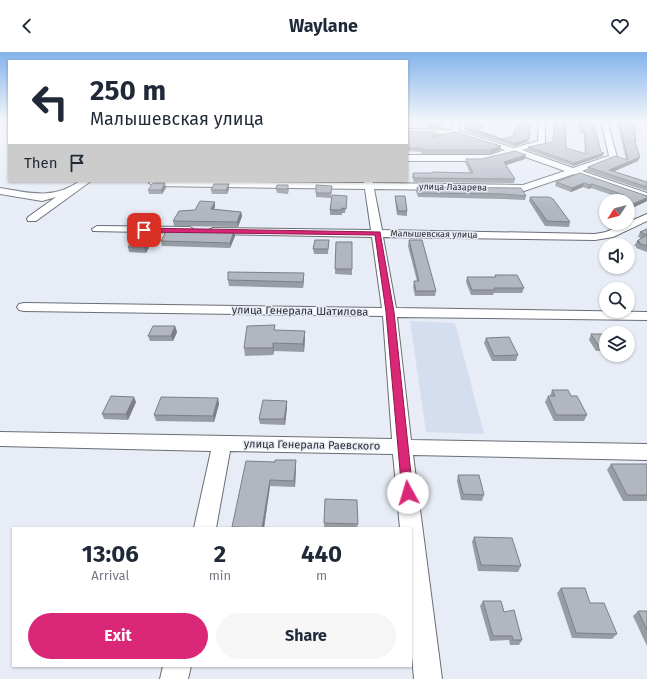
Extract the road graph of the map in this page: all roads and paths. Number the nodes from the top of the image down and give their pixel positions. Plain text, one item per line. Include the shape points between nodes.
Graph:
1 (513, 150) edge
2 (514, 150) edge
3 (611, 150) edge
4 (408, 158) edge
5 (575, 172) junction
6 (84, 182) edge
7 (154, 183) edge
8 (368, 183) edge
9 (0, 191) edge
10 (70, 191) junction
11 (647, 196) edge
12 (0, 200) edge
13 (647, 217) edge
14 (97, 229) dead end
15 (378, 233) junction
16 (24, 307) dead end
17 (390, 312) junction
18 (647, 316) edge
19 (0, 439) edge
20 (222, 443) junction
21 (402, 446) junction
22 (647, 452) edge
23 (205, 527) edge
24 (411, 527) edge
25 (412, 536) edge
26 (177, 667) edge
27 (174, 679) edge
28 (428, 679) edge

1 - 4 street via 480,158
2 - 5 street
3 - 5 street, улица Лазарева via 613,157
5 - 8 street, улица Лазарева via 524,188
5 - 11 street
6 - 10 street
7 - 8 street, улица Лазарева
8 - 15 street
9 - 10 street via 42,198
10 - 12 street via 32,219 36,211 32,206
13 - 15 street, Малышевская улица via 609,235 595,237
14 - 15 street, Малышевская улица
15 - 17 street
16 - 17 street, улица Генерала Шатилова
17 - 18 street, улица Генерала Шатилова
17 - 21 street
19 - 20 street, улица Генерала Раевского
20 - 21 street, улица Генерала Раевского
20 - 23 street
21 - 22 street, улица Генерала Раевского
21 - 24 street
25 - 28 street
26 - 27 street

